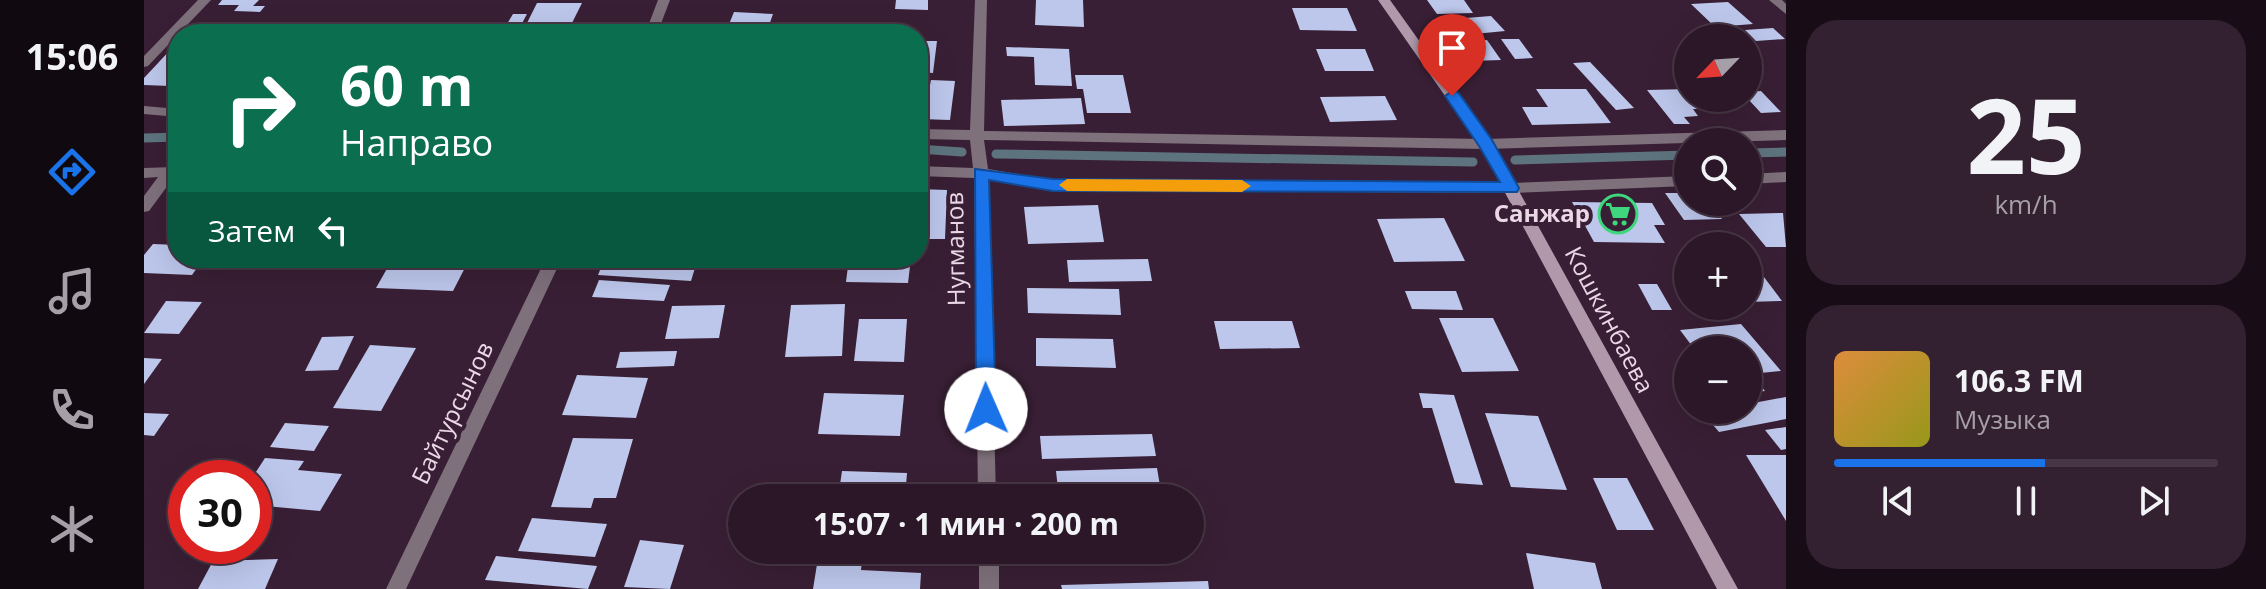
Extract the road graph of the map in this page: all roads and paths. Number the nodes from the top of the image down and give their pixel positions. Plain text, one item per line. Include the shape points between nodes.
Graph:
1 (205, 0) edge
2 (664, 0) edge
3 (981, 0) edge
4 (1384, 0) edge
5 (1775, 0) edge
6 (1786, 10) edge
7 (182, 24) edge
8 (655, 24) edge
9 (168, 38) edge
10 (144, 63) edge
11 (144, 110) edge
12 (168, 112) edge
13 (928, 134) edge
14 (1786, 135) edge
15 (977, 136) junction
16 (1486, 144) junction
17 (928, 171) edge
18 (168, 172) edge
19 (144, 173) edge
20 (981, 173) junction
21 (1786, 177) edge
22 (1762, 178) edge
23 (168, 179) edge
24 (1674, 182) edge
25 (1511, 188) junction
26 (144, 207) edge
27 (549, 268) edge
28 (987, 484) edge
29 (989, 564) edge
30 (396, 589) edge
31 (989, 589) edge
32 (1728, 589) edge

1 - 7 street
2 - 8 street
3 - 15 street, Нугманов
4 - 16 main road, Кошкинбаева
5 - 6 street
9 - 10 street
11 - 12 street
13 - 15 street
14 - 16 street
15 - 16 street
15 - 20 street, Нугманов
16 - 25 main road, Кошкинбаева
17 - 20 street
18 - 19 street
20 - 25 street via 1053,185
20 - 28 street, Нугманов
21 - 22 street
23 - 26 street
24 - 25 street
25 - 32 main road, Кошкинбаева
27 - 30 street, Байтурсынов
29 - 31 street

